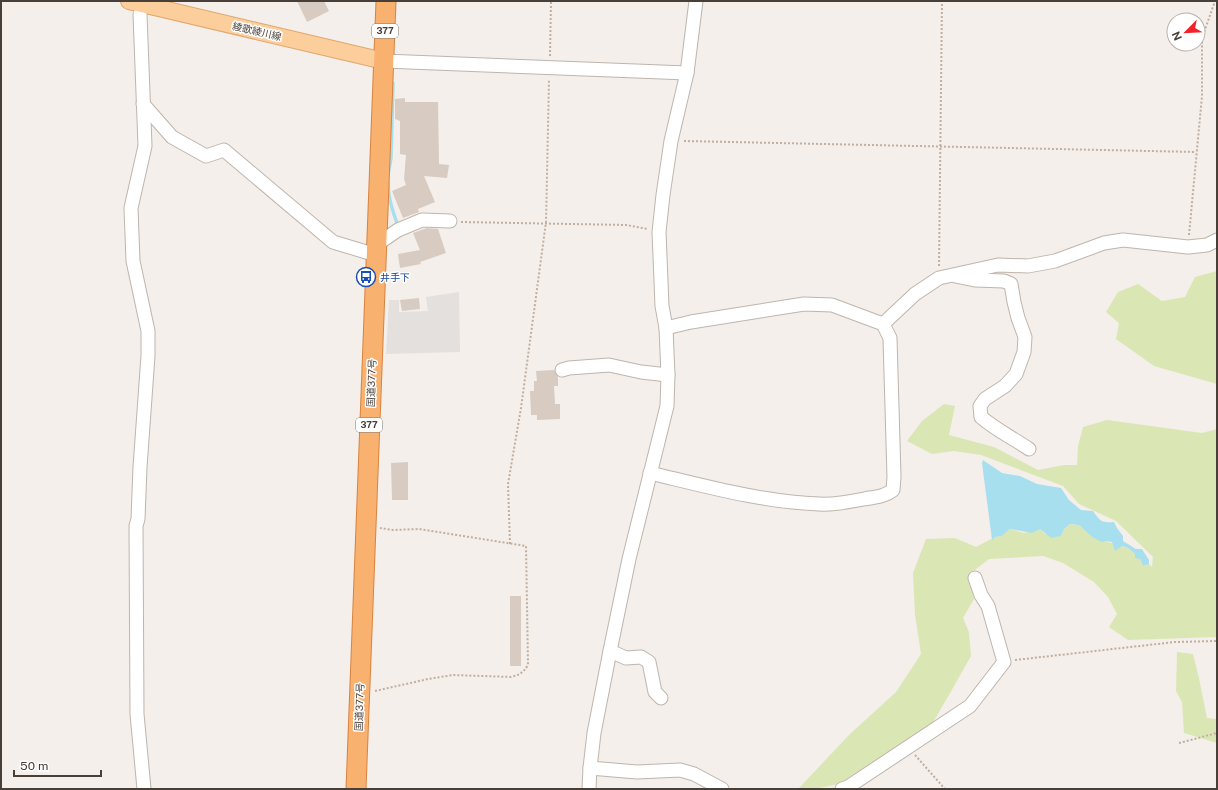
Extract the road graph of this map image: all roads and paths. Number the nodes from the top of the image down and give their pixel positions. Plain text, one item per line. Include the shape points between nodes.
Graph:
1 (130, 1) edge
2 (386, 1) edge
3 (551, 1) edge
4 (696, 1) edge
5 (942, 1) edge
6 (1215, 1) edge
7 (140, 14) dead end
8 (384, 61) junction
9 (550, 68) junction
10 (687, 73) junction
11 (143, 104) junction
12 (672, 141) junction
13 (940, 146) junction
14 (1196, 152) junction
15 (450, 221) joint
16 (546, 222) junction
17 (659, 232) junction
18 (1217, 240) edge
19 (1188, 247) junction
20 (376, 250) junction
21 (944, 276) junction
22 (883, 324) junction
23 (666, 328) junction
24 (562, 370) dead end
25 (668, 375) junction
26 (1029, 449) dead end
27 (650, 473) junction
28 (365, 526) junction
29 (510, 544) junction
30 (975, 578) dead end
31 (1217, 641) edge
32 (610, 651) junction
33 (1004, 662) junction
34 (359, 692) junction
35 (661, 698) dead end
36 (1217, 733) edge
37 (1179, 743) dead end
38 (908, 747) junction
39 (590, 768) junction
40 (144, 789) edge
41 (356, 789) edge
42 (589, 789) edge
43 (722, 789) edge
44 (842, 789) edge
45 (945, 789) edge

1 - 8 main road, 綾歌綾川線
2 - 8 highway, 国道377号 / 377
3 - 9 path
4 - 10 street
5 - 13 path
6 - 14 path via 1202,38 1202,96
7 - 11 street
8 - 9 street
8 - 20 highway, 国道377号 / 377
9 - 10 street
9 - 16 path
10 - 12 street
11 - 20 street via 172,137 206,156 224,150 333,242
11 - 40 street via 145,146 131,208 133,261 148,331 136,526 137,714
12 - 13 path
12 - 17 street
13 - 14 path
13 - 21 path
14 - 19 path
15 - 16 path
15 - 20 street via 422,220 398,230
16 - 17 path via 626,224
16 - 29 path via 508,484
17 - 23 street via 662,306
18 - 19 street via 1207,245
19 - 21 street via 1123,240 1104,243 1055,262 1028,266 998,265
20 - 28 highway, 国道377号 / 377
21 - 22 street via 915,294
21 - 26 street via 1004,281 1011,284 1025,337 1024,352 1016,374 980,406 981,417
22 - 23 street via 832,305 804,304
22 - 27 street via 890,338 894,477 893,490 886,496 819,504 738,493
23 - 25 street
24 - 25 street via 609,365
25 - 27 street via 667,406
27 - 32 street
28 - 29 path via 393,530 419,529
28 - 34 highway, 国道377号 / 377
29 - 34 path via 526,546 528,665 524,671 518,676 511,677 453,675 376,691
30 - 33 street via 988,606
31 - 33 path via 1175,642
32 - 35 street via 626,658 641,657 649,662 655,692
32 - 39 street
33 - 38 street via 970,706
34 - 41 highway, 国道377号 / 377
36 - 37 path
38 - 44 street
38 - 45 path
39 - 42 street
39 - 43 street via 637,772 680,770 694,774

